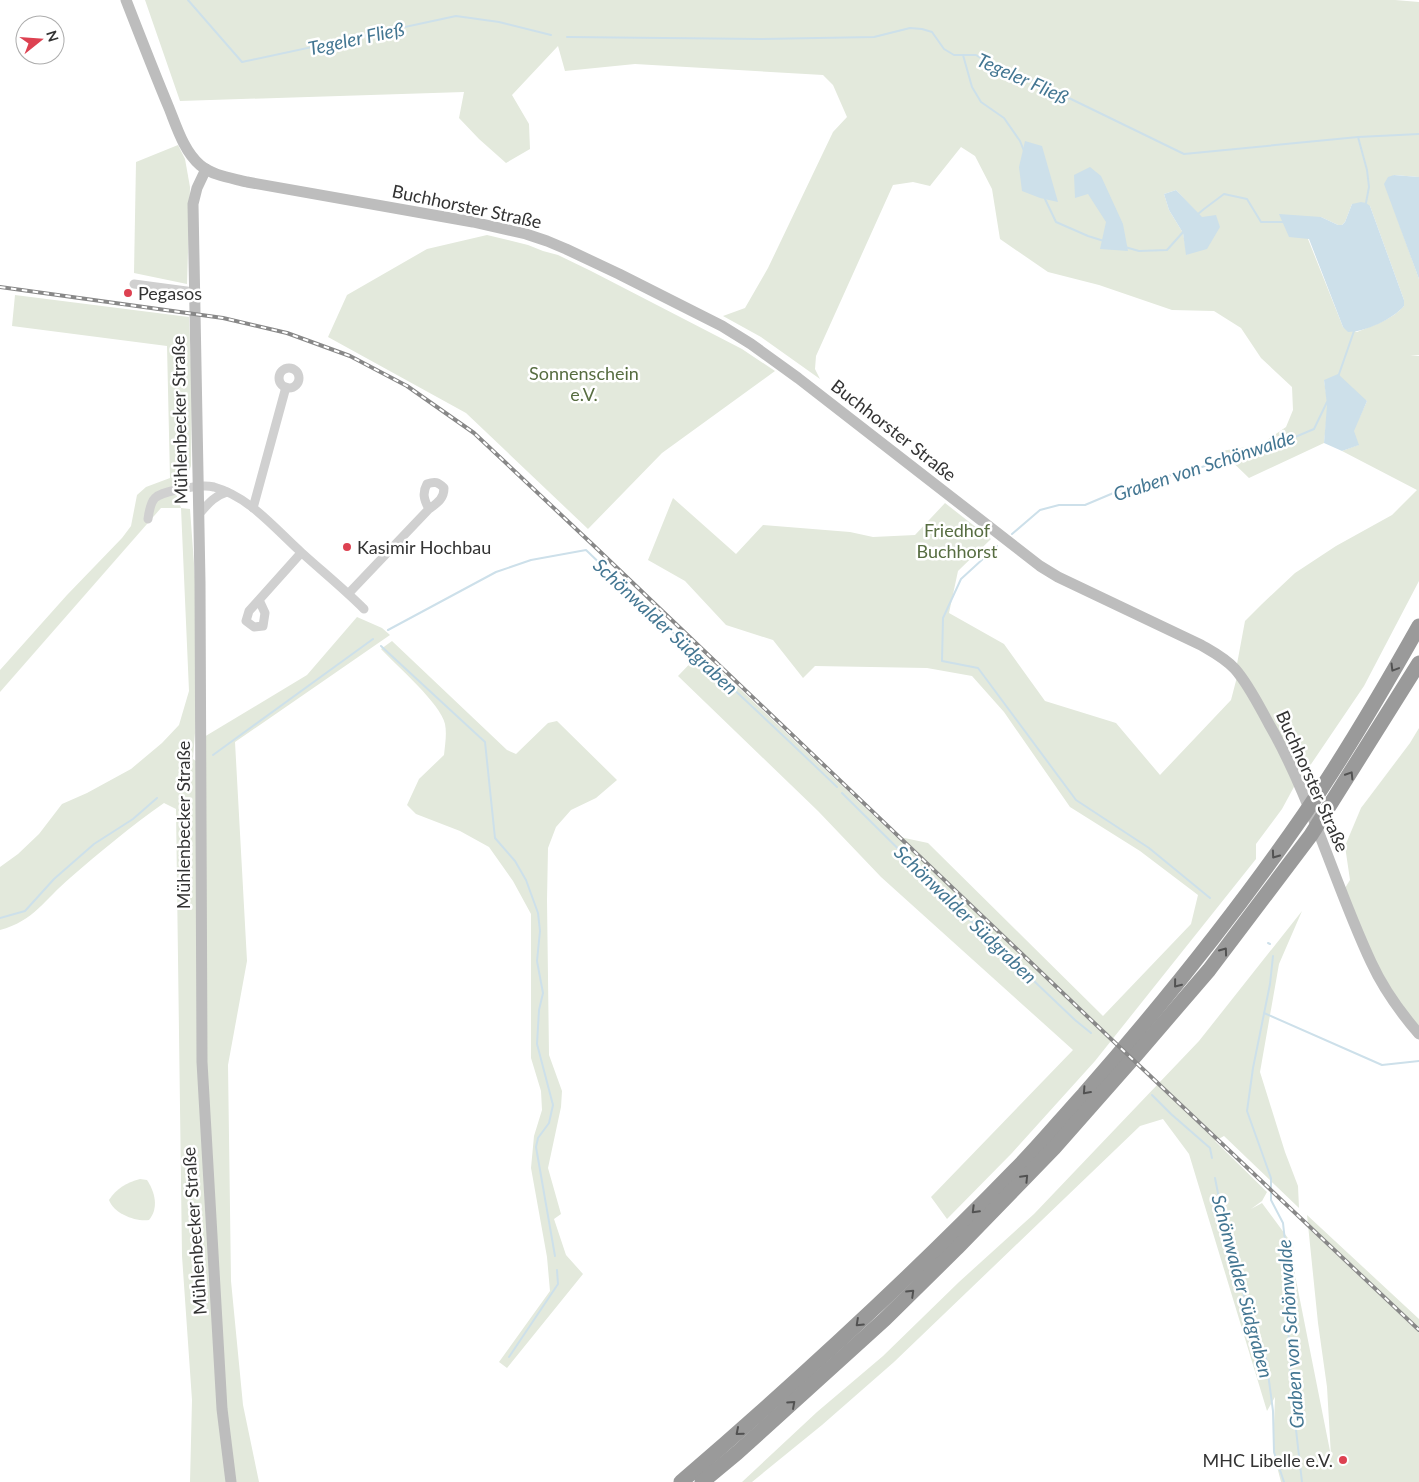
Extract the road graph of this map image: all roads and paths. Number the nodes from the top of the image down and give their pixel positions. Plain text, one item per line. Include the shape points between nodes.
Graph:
1 (126, 0) edge
2 (206, 169) junction
3 (134, 284) dead end
4 (194, 292) junction
5 (286, 387) dead end
6 (198, 486) junction
7 (227, 492) junction
8 (254, 508) junction
9 (429, 509) dead end
10 (199, 514) junction
11 (148, 519) dead end
12 (301, 553) junction
13 (349, 593) junction
14 (259, 600) dead end
15 (364, 609) dead end
16 (1419, 626) edge
17 (1419, 663) edge
18 (1419, 1034) edge
19 (1128, 1055) junction
20 (231, 1482) edge
21 (682, 1482) edge
22 (702, 1482) edge

1 - 2 main road, Buchhorster Straße via 187,149
2 - 4 main road, Mühlenbecker Straße via 193,204
2 - 18 main road, Buchhorster Straße via 247,182 510,230 547,241 619,274 705,317 761,350 1040,566 1223,658 1246,685 1283,749 1372,963 1395,1004
3 - 4 street
4 - 6 main road, Mühlenbecker Straße
5 - 8 street
6 - 7 street
6 - 10 main road, Mühlenbecker Straße
6 - 11 street via 155,497
7 - 8 street
7 - 10 street via 217,495
8 - 12 street
9 - 13 street
10 - 20 main road, Mühlenbecker Straße via 202,1062 222,1408
12 - 13 street
12 - 14 street
13 - 15 street
16 -> 19 highway via 1304,815
19 -> 17 highway via 1210,970 1311,835
19 -> 21 highway via 894,1290
22 -> 19 highway via 918,1287 1054,1148

